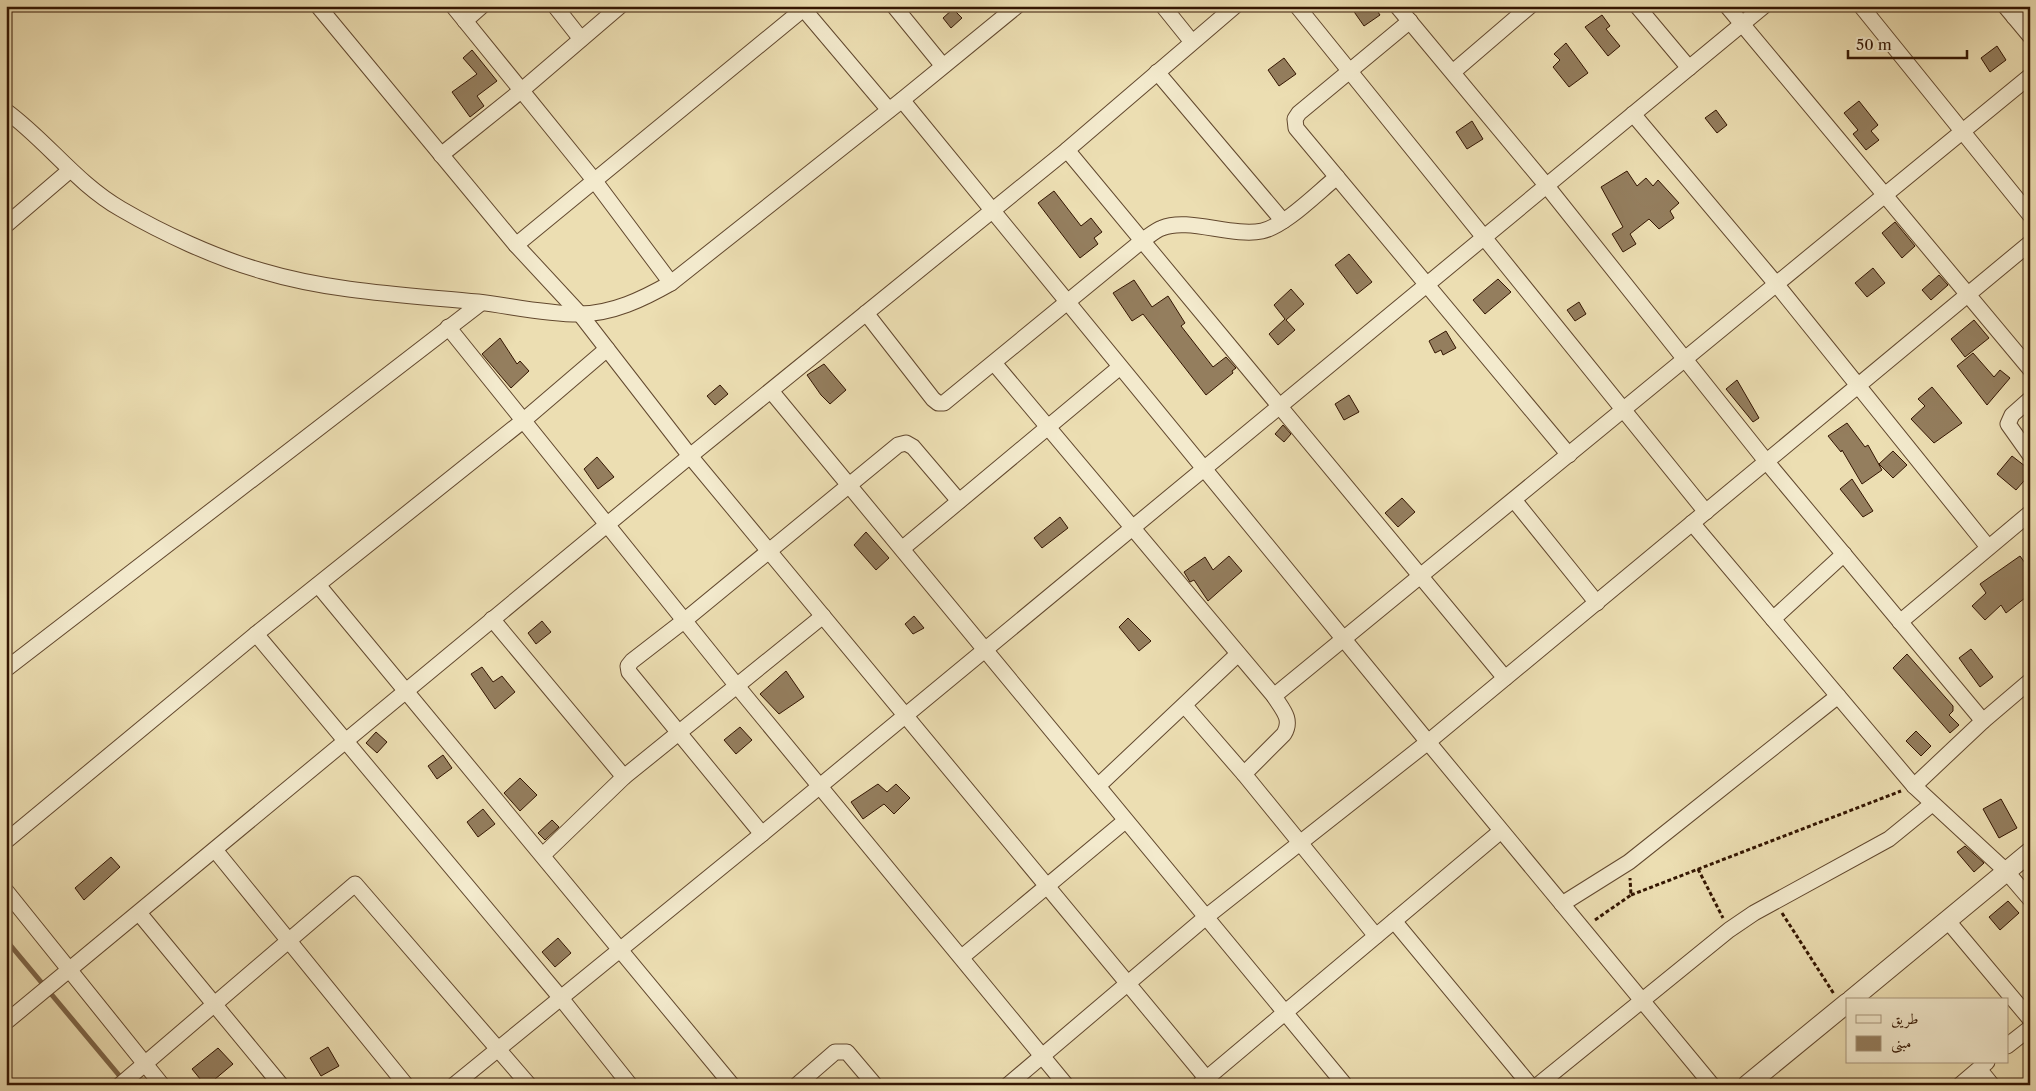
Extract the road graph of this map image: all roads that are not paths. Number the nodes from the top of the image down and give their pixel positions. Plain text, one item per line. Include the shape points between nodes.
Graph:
1 (318, 6) edge
2 (453, 6) edge
3 (482, 6) edge
4 (555, 6) edge
5 (620, 6) edge
6 (894, 6) edge
7 (1017, 6) edge
8 (1163, 6) edge
9 (1235, 6) edge
10 (1297, 6) edge
11 (1397, 6) edge
12 (1530, 6) edge
13 (1636, 6) edge
14 (1727, 6) edge
15 (1764, 6) edge
16 (1861, 6) edge
17 (2028, 6) edge
18 (804, 7) edge
19 (2010, 12) edge
20 (465, 21) junction
21 (1410, 22) junction
22 (1742, 25) junction
23 (2030, 36) edge
24 (581, 39) junction
25 (1192, 42) junction
26 (943, 66) junction
27 (1689, 68) junction
28 (1350, 71) junction
29 (1157, 72) junction
30 (1453, 72) junction
31 (2030, 76) edge
32 (522, 90) junction
33 (902, 100) junction
34 (889, 110) junction
35 (6, 112) edge
36 (1633, 114) junction
37 (1963, 132) junction
38 (1067, 150) junction
39 (441, 155) junction
40 (69, 170) junction
41 (1336, 178) junction
42 (594, 180) junction
43 (1546, 185) junction
44 (1885, 196) junction
45 (991, 210) junction
46 (2030, 215) edge
47 (1283, 221) junction
48 (6, 226) edge
49 (1484, 237) junction
50 (1143, 240) junction
51 (2030, 243) edge
52 (516, 245) junction
53 (671, 283) junction
54 (1426, 285) junction
55 (1777, 285) junction
56 (1968, 296) junction
57 (1067, 302) junction
58 (481, 303) junction
59 (580, 314) junction
60 (866, 314) junction
61 (448, 327) junction
62 (607, 348) junction
63 (1684, 360) junction
64 (994, 363) junction
65 (1120, 366) junction
66 (2030, 368) edge
67 (1859, 386) junction
68 (771, 391) junction
69 (2030, 399) edge
70 (1280, 405) junction
71 (1624, 410) junction
72 (524, 420) junction
73 (1048, 427) junction
74 (2030, 454) edge
75 (1569, 455) junction
76 (690, 456) junction
77 (1766, 461) junction
78 (1203, 468) junction
79 (851, 485) junction
80 (1514, 500) junction
81 (960, 501) junction
82 (1706, 512) junction
83 (2030, 513) edge
84 (1692, 523) junction
85 (607, 525) junction
86 (1132, 527) junction
87 (1988, 547) junction
88 (903, 548) junction
89 (769, 551) junction
90 (1844, 554) junction
91 (1421, 576) junction
92 (318, 585) junction
93 (1597, 603) junction
94 (823, 616) junction
95 (492, 619) junction
96 (1773, 619) junction
97 (685, 620) junction
98 (1900, 622) junction
99 (256, 634) junction
100 (1343, 640) junction
101 (986, 649) junction
102 (1238, 654) junction
103 (6, 669) edge
104 (1505, 678) junction
105 (2030, 681) edge
106 (737, 686) junction
107 (405, 692) junction
108 (1274, 696) junction
109 (1838, 696) junction
110 (1185, 706) junction
111 (904, 714) junction
112 (1982, 721) junction
113 (678, 733) junction
114 (345, 741) junction
115 (1428, 742) junction
116 (1244, 774) junction
117 (624, 777) junction
118 (820, 786) junction
119 (1098, 786) junction
120 (1914, 786) junction
121 (1932, 804) junction
122 (1125, 820) junction
123 (1501, 831) junction
124 (762, 834) junction
125 (6, 841) edge
126 (1300, 843) junction
127 (215, 850) junction
128 (2030, 852) edge
129 (543, 855) junction
130 (2006, 871) junction
131 (1047, 886) junction
132 (6, 892) edge
133 (2030, 899) edge
134 (1562, 904) junction
135 (139, 913) junction
136 (1206, 917) junction
137 (1947, 920) junction
138 (1394, 921) junction
139 (1376, 936) junction
140 (289, 941) junction
141 (619, 949) junction
142 (962, 957) junction
143 (71, 970) junction
144 (1128, 982) junction
145 (560, 997) junction
146 (1853, 998) edge
147 (1643, 1001) junction
148 (1846, 1004) edge
149 (215, 1005) junction
150 (1285, 1013) junction
151 (2030, 1019) edge
152 (6, 1022) edge
153 (2030, 1028) edge
154 (2008, 1045) edge
155 (498, 1048) junction
156 (1042, 1055) junction
157 (145, 1064) junction
158 (1983, 1066) edge
159 (1206, 1083) edge
160 (120, 1085) edge
161 (162, 1085) edge
162 (281, 1085) edge
163 (406, 1085) edge
164 (454, 1085) edge
165 (529, 1085) edge
166 (630, 1085) edge
167 (732, 1085) edge
168 (796, 1085) edge
169 (875, 1085) edge
170 (1008, 1085) edge
171 (1066, 1085) edge
172 (1346, 1085) edge
173 (1530, 1085) edge
174 (1538, 1085) edge
175 (1712, 1085) edge
176 (1747, 1085) edge
177 (1960, 1085) edge
178 (1992, 1085) edge

1 - 39 street
2 - 20 street
3 - 20 street
4 - 24 street
5 - 24 street
6 - 26 street
7 - 26 street
8 - 25 street
9 - 25 street
10 - 28 street
11 - 21 street
12 - 30 street
13 - 27 street
14 - 22 street
15 - 22 street
16 - 37 street
17 - 19 street
18 - 34 street
18 - 42 street
19 - 23 street
20 - 32 street
21 - 28 street
21 - 30 street
22 - 27 street
22 - 44 street
24 - 32 street
25 - 29 street
26 - 33 street
27 - 36 street
28 - 41 street via 1295,119 1296,128
28 - 49 street
29 - 38 street
29 - 47 street
30 - 43 street
31 - 37 street
32 - 39 street
32 - 42 street
33 - 34 street
33 - 45 street
34 - 53 street
35 - 40 street
36 - 43 street
36 - 55 street
37 - 44 street
37 - 46 street
38 - 45 street
38 - 50 street
39 - 52 street
40 - 48 street
40 - 58 street via 94,193 122,210 211,253 262,271 316,284
41 - 47 street
41 - 54 street
42 - 52 street
42 - 53 street
43 - 49 street
43 - 63 street
44 - 55 street
44 - 56 street
45 - 57 street
45 - 60 street
47 - 50 street via 1263,230 1243,232 1177,225 1163,227
49 - 54 street
49 - 71 street
50 - 57 street
50 - 70 street
51 - 56 street
52 - 59 street
53 - 59 street via 617,308
54 - 70 street
54 - 75 street
55 - 63 street
55 - 67 street
56 - 66 street
56 - 67 street
57 - 64 street
57 - 65 street
58 - 59 street
58 - 61 street
59 - 62 street
60 - 64 street via 938,403 944,402
60 - 68 street
61 - 72 street
61 - 103 street
62 - 72 street
62 - 76 street
63 - 71 street
63 - 77 street
64 - 73 street
65 - 73 street
65 - 78 street
67 - 77 street
67 - 87 street
68 - 76 street
68 - 79 street
69 - 74 street via 2012,415 2008,424
70 - 78 street
70 - 91 street
71 - 75 street
71 - 82 street
72 - 85 street
72 - 92 street
73 - 81 street
73 - 86 street
75 - 80 street
76 - 85 street
76 - 89 street
77 - 82 street
77 - 90 street
78 - 86 street
78 - 100 street
79 - 81 street via 898,445 906,444 913,447
79 - 88 street
79 - 89 street
80 - 91 street
80 - 93 street
81 - 88 street
82 - 84 street
83 - 87 street
84 - 93 street
84 - 96 street
85 - 95 street
85 - 97 street
86 - 101 street
86 - 102 street
87 - 98 street
88 - 101 street
89 - 94 street
89 - 97 street
90 - 96 street
90 - 98 street
91 - 100 street
91 - 104 street
92 - 99 street
92 - 107 street
93 - 104 street
94 - 106 street
94 - 111 street
95 - 107 street
95 - 117 street
96 - 109 street
97 - 106 street
97 - 113 street via 628,666 629,672
98 - 112 street
99 - 114 street
99 - 125 street
100 - 108 street
100 - 115 street
101 - 111 street
101 - 119 street
102 - 108 street
102 - 110 street
104 - 115 street
105 - 112 street
106 - 113 street
106 - 118 street
107 - 114 street
107 - 129 street
108 - 116 street via 1289,720 1289,727
109 - 120 street
109 - 134 street via 1629,862
110 - 116 street
110 - 119 street
111 - 118 street
111 - 131 street
112 - 120 street
113 - 117 street
113 - 124 street
114 - 127 street
114 - 145 street
115 - 123 street
115 - 126 street
116 - 126 street
117 - 129 street
118 - 124 street
118 - 142 street
119 - 122 street
120 - 121 street
121 - 130 street
121 - 147 street via 1889,839 1729,930
122 - 131 street
122 - 136 street
123 - 134 street
123 - 138 street
124 - 141 street
126 - 136 street
126 - 139 street
127 - 135 street
127 - 140 street
128 - 130 street
129 - 141 street
130 - 133 street
130 - 137 street
131 - 142 street
131 - 144 street
132 - 143 street
134 - 147 street
135 - 143 street
135 - 149 street
136 - 144 street
136 - 150 street
137 - 146 street
137 - 151 street
138 - 139 street
138 - 173 street
139 - 150 street
140 - 149 street
140 - 155 street via 355,884
140 - 163 street
141 - 145 street
141 - 167 street
142 - 156 street
143 - 152 street
143 - 157 street
144 - 156 street
144 - 159 street
145 - 155 street
145 - 166 street
147 - 174 street
147 - 175 street
148 - 176 street
149 - 157 street
149 - 162 street
150 - 159 street
150 - 172 street
153 - 154 street
155 - 164 street
155 - 165 street
156 - 170 street
156 - 171 street
157 - 160 street
157 - 161 street
158 - 177 street
158 - 178 street
168 - 169 street via 841,1050 847,1052

